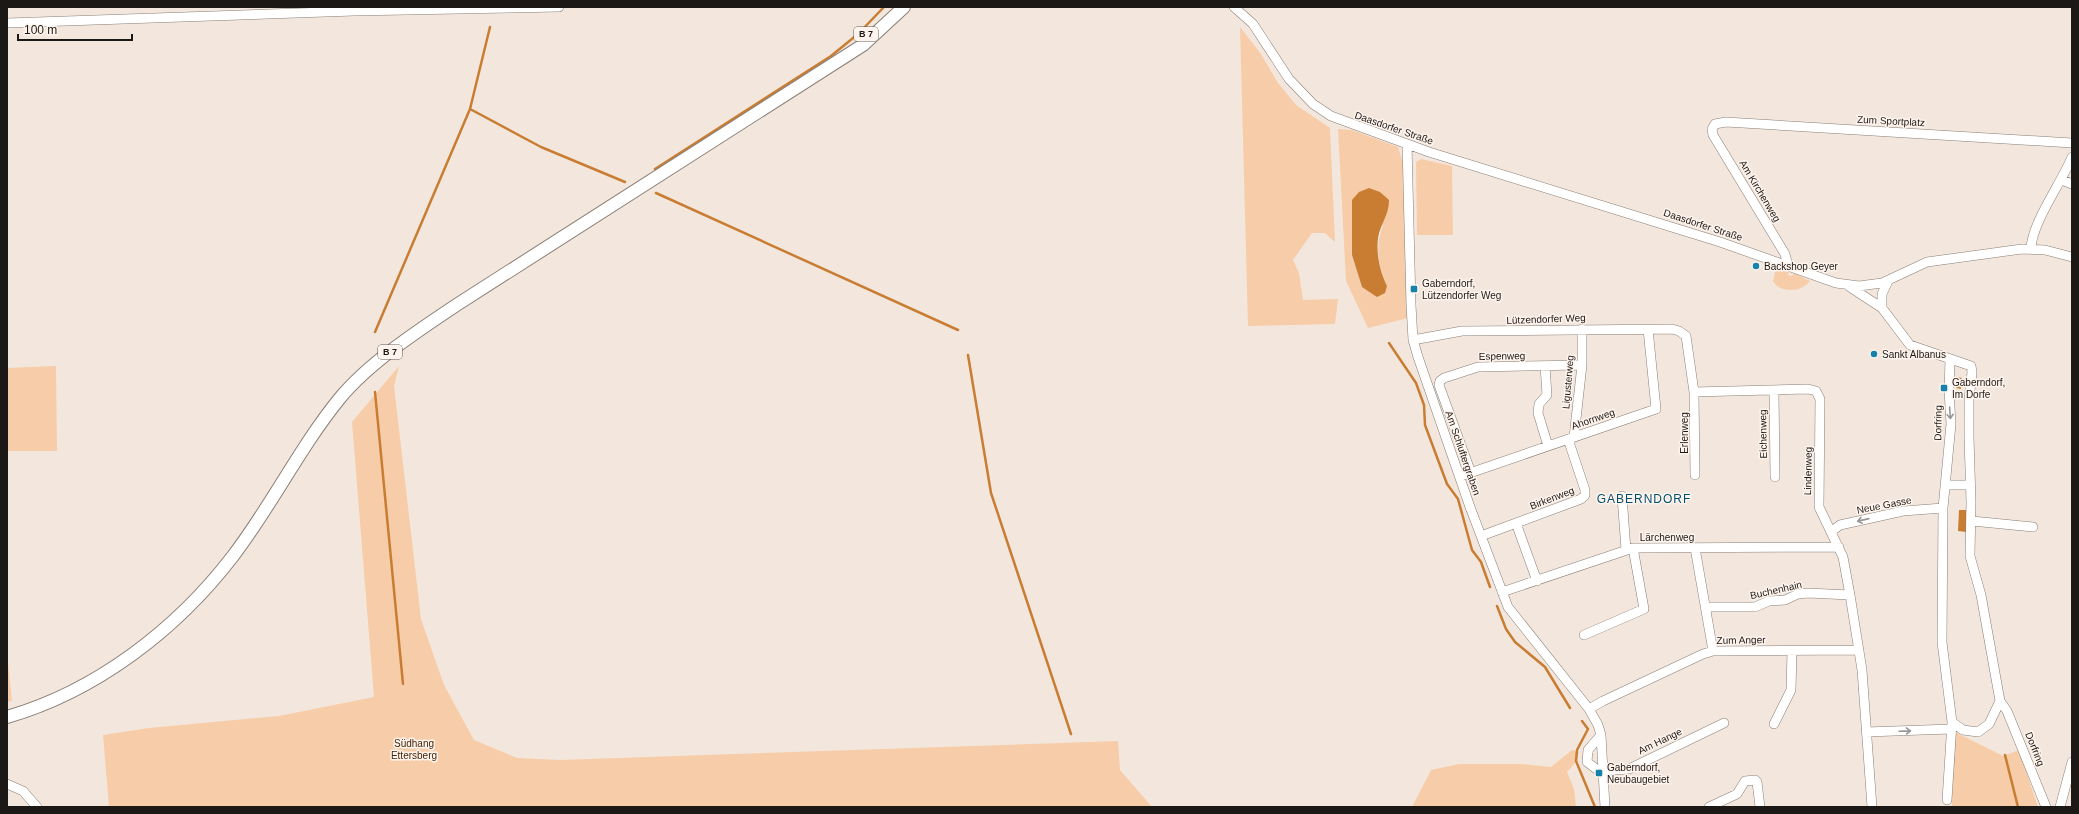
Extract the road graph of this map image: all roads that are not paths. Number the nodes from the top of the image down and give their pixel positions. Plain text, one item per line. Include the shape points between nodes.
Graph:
1 (559, 7) edge
2 (893, 7) edge
3 (904, 7) edge
4 (1234, 7) edge
5 (7, 23) edge
6 (839, 60) junction
7 (1712, 129) joint
8 (2072, 143) edge
9 (1407, 144) junction
10 (2072, 157) edge
11 (2062, 180) junction
12 (2072, 184) edge
13 (2031, 249) junction
14 (2072, 257) edge
15 (1788, 266) junction
16 (1888, 281) junction
17 (1847, 285) junction
18 (1882, 308) junction
19 (1582, 329) junction
20 (1648, 329) junction
21 (1413, 340) junction
22 (1950, 360) junction
23 (1582, 365) junction
24 (1546, 366) junction
25 (1774, 390) junction
26 (1694, 392) junction
27 (1571, 438) junction
28 (1548, 446) junction
29 (1471, 473) junction
30 (1695, 475) dead end
31 (1460, 476) junction
32 (1774, 477) dead end
33 (1945, 485) junction
34 (1970, 485) junction
35 (1622, 496) dead end
36 (1943, 508) junction
37 (1972, 521) junction
38 (1516, 523) junction
39 (2033, 527) dead end
40 (1832, 531) junction
41 (1481, 536) junction
42 (1839, 547) junction
43 (1695, 548) junction
44 (1630, 549) junction
45 (1537, 581) junction
46 (1502, 592) junction
47 (1850, 595) junction
48 (1706, 607) junction
49 (1584, 636) dead end
50 (1859, 650) junction
51 (1713, 651) junction
52 (1792, 651) junction
53 (2000, 701) junction
54 (1589, 709) junction
55 (7, 717) edge
56 (1724, 723) dead end
57 (1774, 724) dead end
58 (1951, 725) junction
59 (1866, 732) junction
60 (1601, 735) junction
61 (2072, 762) edge
62 (1603, 771) junction
63 (7, 784) edge
64 (1947, 800) dead end
65 (37, 807) edge
66 (1605, 807) edge
67 (1708, 807) edge
68 (1760, 807) edge
69 (1872, 807) edge
70 (2046, 807) edge
71 (2060, 807) edge

1 - 5 street
2 - 6 main road, B 7
3 - 6 main road, B 7 via 874,37
4 - 9 street, Daasdorfer Straße via 1253,24 1289,79 1313,104 1331,116
6 - 55 main road, B 7 via 458,304 396,347 341,397 310,438 234,555 208,588 178,617 113,668 48,702
7 - 8 street, Zum Sportplatz via 1716,124 1726,122
7 - 15 street, Am Kirchenweg via 1785,254
9 - 15 street, Daasdorfer Straße via 1720,242
9 - 21 street, Am Schluftergraben
10 - 11 street
11 - 12 street
11 - 13 street via 2036,228
13 - 14 street, Daasdorfer Straße via 2053,251
13 - 16 street, Daasdorfer Straße via 1934,260
15 - 17 street, Daasdorfer Straße
16 - 17 street, Daasdorfer Straße via 1869,285
16 - 18 street via 1882,294
17 - 18 street
18 - 22 street via 1910,346
19 - 20 street, Lützendorfer Weg
19 - 21 street, Lützendorfer Weg via 1462,331
19 - 23 street, Ligusterweg
20 - 26 street, Lützendorfer Weg via 1680,331 1686,336
20 - 27 street, Ahornweg via 1656,409
21 - 31 street, Am Schluftergraben
22 -> 33 street, Dorfring via 1951,424
22 - 34 street, Dorfring via 1971,366 1972,372 1969,400
23 - 24 street, Espenweg
23 - 27 street, Ligusterweg
24 - 28 street via 1547,395 1539,404 1538,413
24 - 29 street, Espenweg via 1478,367 1440,381
25 - 26 street, Lindenweg
25 - 32 street, Eichenweg
25 - 40 street, Lindenweg via 1808,389 1816,391 1819,395 1819,507
26 - 30 street, Erlenweg
27 - 28 street, Ahornweg
27 - 38 street, Birkenweg via 1585,495 1581,499
28 - 29 street, Ahornweg
29 - 31 street, Ahornweg
31 - 41 street, Am Schluftergraben
33 - 34 street
33 - 36 street, Dorfring
34 - 37 street, Dorfring
35 - 44 street
36 -> 40 street, Neue Gasse via 1896,513 1840,526
36 - 58 street, Dorfring via 1943,660 1952,712
37 - 39 street
37 - 53 street, Dorfring via 1970,556 1981,595
38 - 41 street, Birkenweg
38 - 45 street
40 - 42 street, Lindenweg
41 - 46 street, Am Schluftergraben
42 - 43 street, Lärchenweg
42 - 47 street, Lindenweg
43 - 44 street, Lärchenweg
43 - 48 street
44 - 45 street, Lärchenweg
44 - 49 street via 1644,609
45 - 46 street, Lärchenweg
46 - 54 street, Am Schluftergraben via 1515,618
47 - 48 street, Buchenhain via 1808,593 1785,600 1769,601 1756,607
47 - 50 street, Lindenweg
48 - 51 street
50 - 52 street, Zum Anger
50 - 59 street, Lindenweg
51 - 52 street, Zum Anger
51 - 54 street, Zum Anger
52 - 57 street via 1791,690
53 - 58 street via 1989,724 1978,732
53 - 70 street, Dorfring via 2007,711
54 - 60 street, Am Schluftergraben
56 - 62 street, Am Hange via 1628,769
59 -> 58 street
58 - 64 street, Dorfring
59 - 69 street, Lindenweg
60 - 62 street, Am Schluftergraben
60 - 62 street via 1586,756 1587,762 1593,768
61 - 71 street
62 - 66 street, Am Schluftergraben
63 - 65 street via 23,791
67 - 68 street via 1737,794 1746,781 1750,780 1757,782

